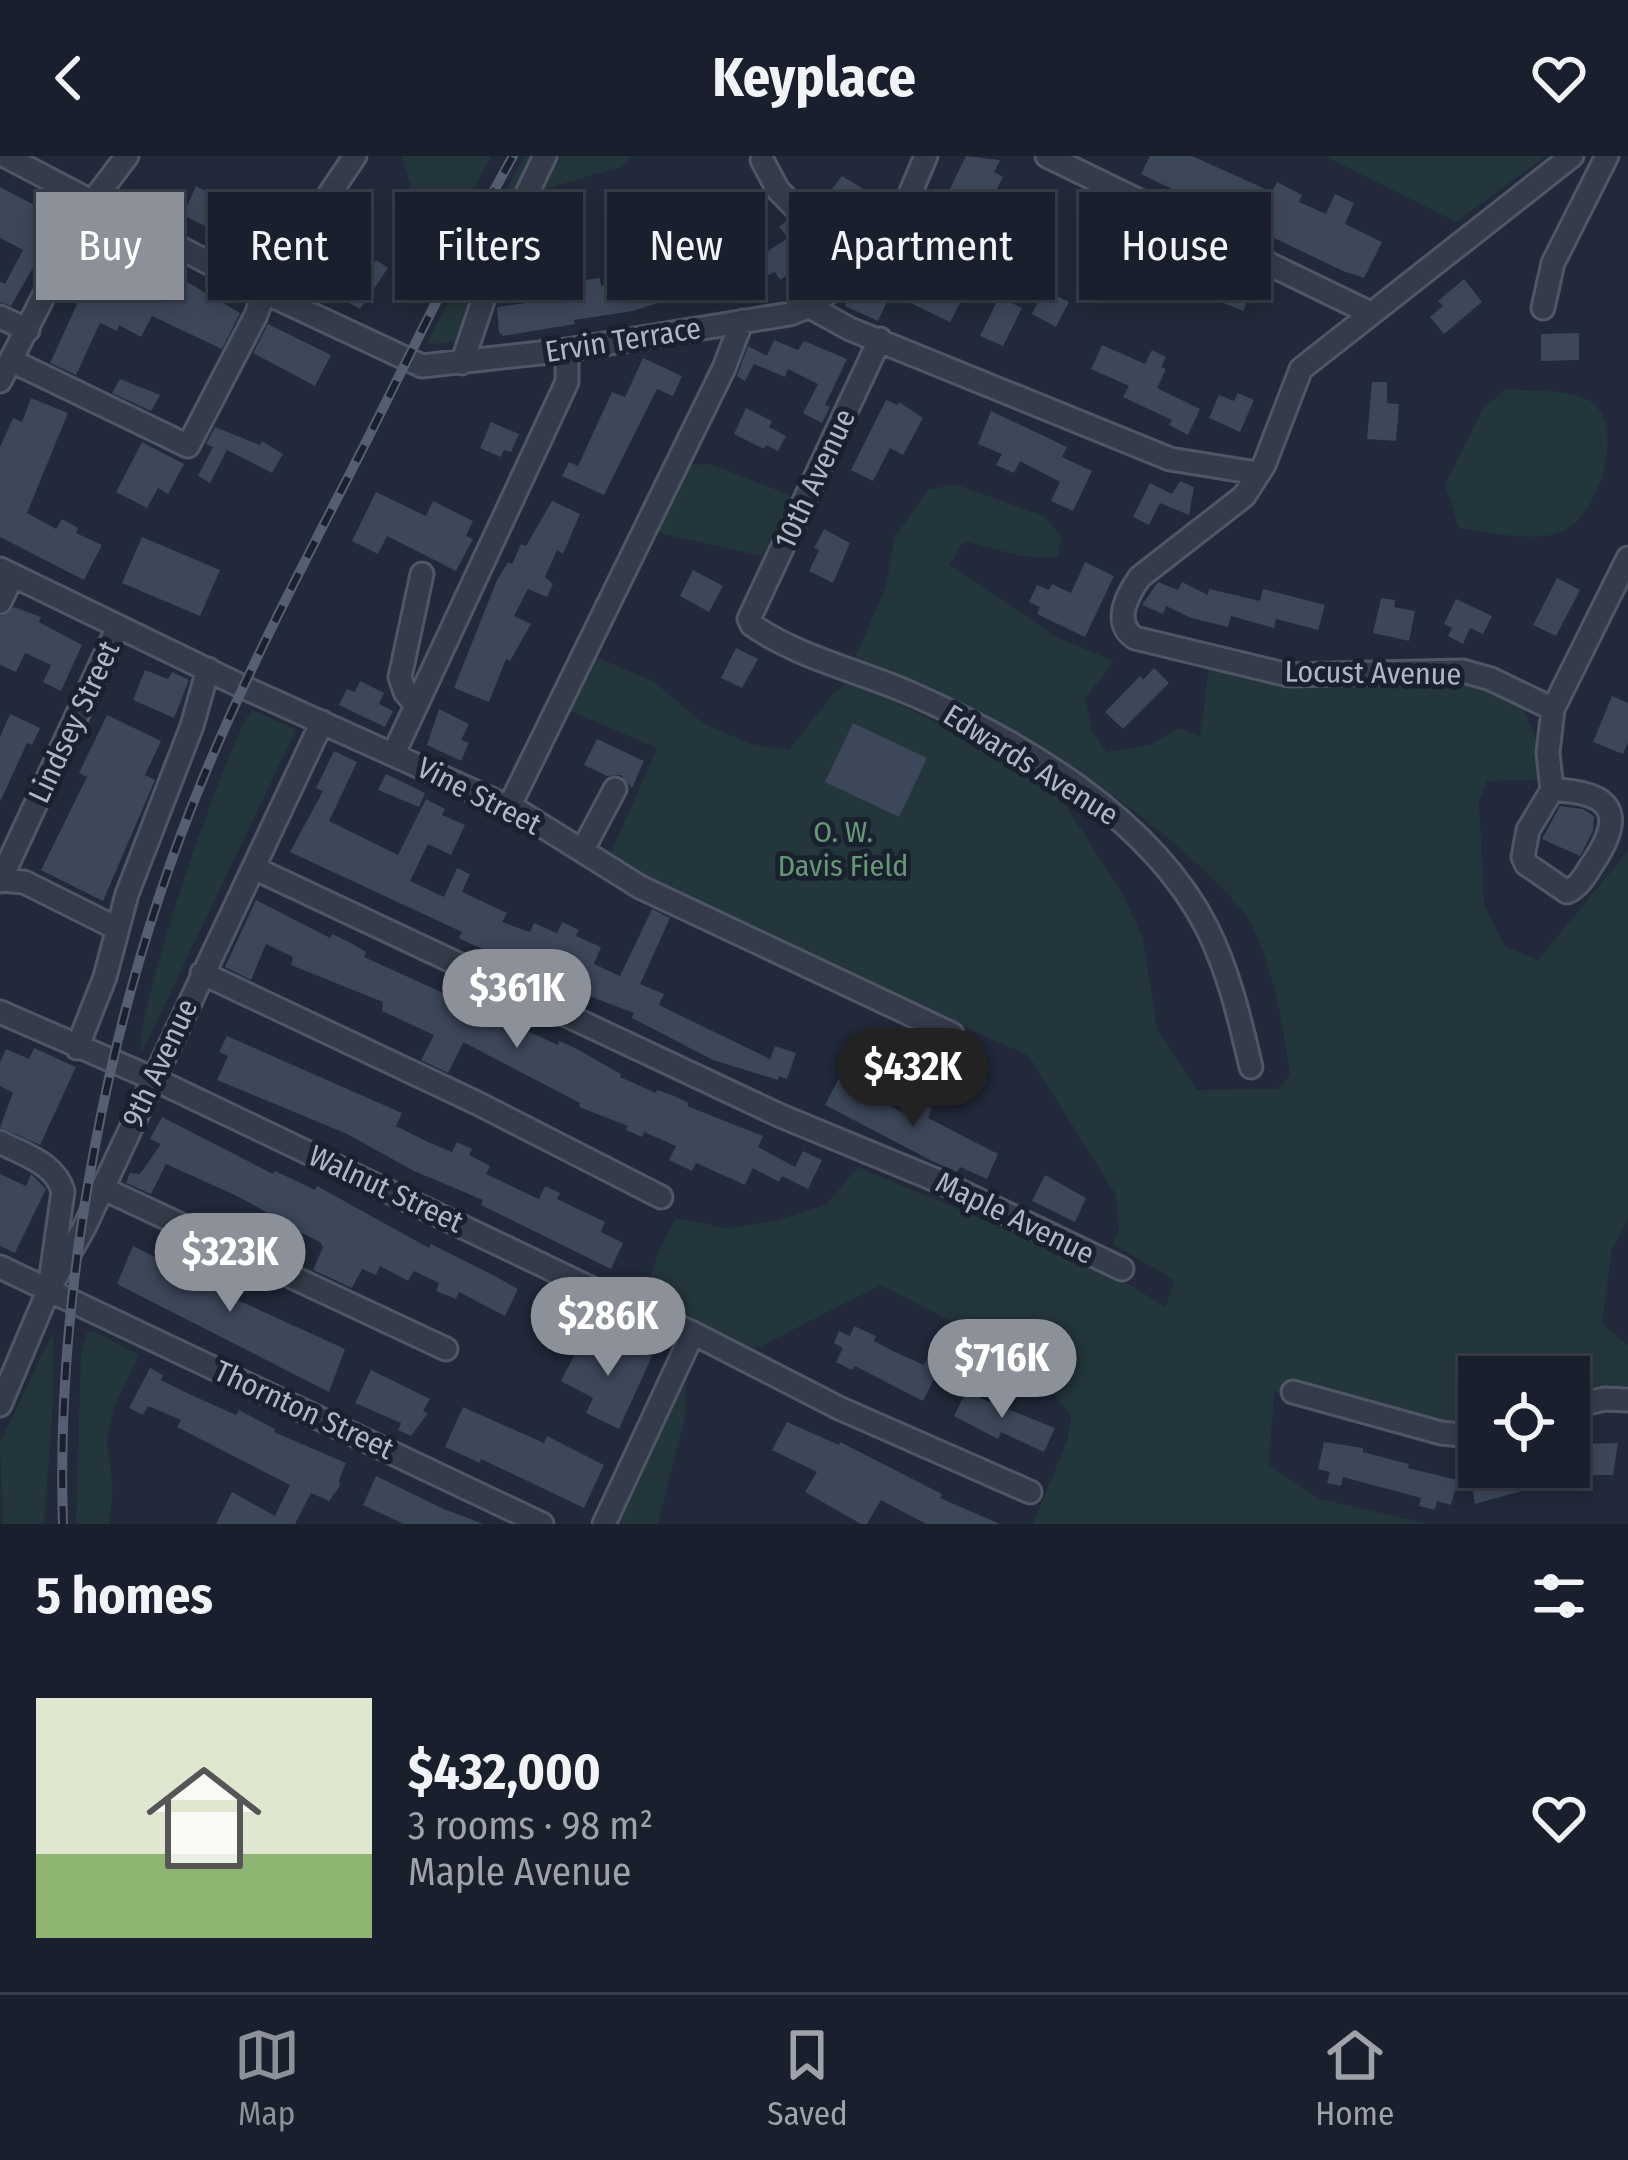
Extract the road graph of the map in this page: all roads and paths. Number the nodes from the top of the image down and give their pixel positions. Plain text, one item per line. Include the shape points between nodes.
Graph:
1 (5, 156) edge
2 (127, 156) edge
3 (355, 156) edge
4 (545, 156) edge
5 (926, 156) edge
6 (1047, 156) edge
7 (1572, 156) edge
8 (1606, 156) edge
9 (762, 160) dead end
10 (73, 192) edge
11 (100, 192) edge
12 (331, 192) edge
13 (910, 192) edge
14 (789, 201) edge
15 (43, 300) edge
16 (261, 300) edge
17 (285, 300) edge
18 (818, 300) edge
19 (810, 307) junction
20 (1544, 308) dead end
21 (1368, 312) junction
22 (0, 316) edge
23 (742, 321) junction
24 (28, 330) junction
25 (880, 339) junction
26 (567, 350) junction
27 (12, 361) junction
28 (462, 363) junction
29 (0, 381) edge
30 (1257, 472) junction
31 (1628, 558) edge
32 (6, 572) edge
33 (422, 574) dead end
34 (0, 602) edge
35 (749, 619) joint
36 (118, 628) junction
37 (208, 670) junction
38 (416, 705) junction
39 (1553, 709) junction
40 (322, 722) junction
41 (394, 753) junction
42 (615, 789) dead end
43 (1552, 790) junction
44 (509, 807) junction
45 (582, 851) junction
46 (254, 868) junction
47 (0, 881) edge
48 (116, 928) junction
49 (202, 973) junction
50 (0, 1012) edge
51 (952, 1034) dead end
52 (76, 1048) junction
53 (1251, 1067) dead end
54 (154, 1079) junction
55 (0, 1142) edge
56 (102, 1188) junction
57 (662, 1197) dead end
58 (0, 1267) edge
59 (1122, 1269) dead end
60 (50, 1289) junction
61 (693, 1333) junction
62 (446, 1349) dead end
63 (1294, 1392) dead end
64 (1, 1400) edge
65 (1628, 1400) edge
66 (1590, 1402) edge
67 (1458, 1432) edge
68 (1030, 1492) dead end
69 (542, 1524) edge
70 (604, 1524) edge

1 - 10 street, Ervin Terrace
2 - 11 street
3 - 12 street
4 - 28 street via 502,245
5 - 13 street
6 - 21 street
7 - 21 street
8 - 20 street via 1552,262
9 - 14 street
15 - 24 street
16 - 27 street via 188,446
17 - 28 street, Ervin Terrace via 401,359
18 - 19 street
19 - 23 street, Ervin Terrace
19 - 25 street
21 - 30 street via 1300,369
22 - 24 street
23 - 26 street, Ervin Terrace
23 - 44 street
24 - 27 street
25 - 30 street via 1170,458
25 - 35 street, 10th Avenue
26 - 28 street, Ervin Terrace
26 - 38 street via 567,382
27 - 29 street
30 - 39 street, Locust Avenue via 1244,496 1140,577 1123,626 1135,638 1288,676 1463,671
31 - 39 street
32 - 34 street
32 - 36 street, Vine Street
33 - 38 street via 400,677
35 - 53 street, Edwards Avenue via 980,726 1123,820 1206,926
36 - 37 street, Vine Street
36 - 47 street, Lindsey Street
37 - 40 street, Vine Street
37 - 48 street
38 - 41 street
39 - 43 street
40 - 41 street, Vine Street
40 - 46 street, 9th Avenue
41 - 44 street, Vine Street
42 - 45 street
43 - 43 street via 1585,794 1613,819 1603,849 1567,892 1522,857
44 - 45 street, Vine Street
45 - 51 street, Vine Street via 677,906
46 - 49 street, 9th Avenue
46 - 59 street, Maple Avenue
47 - 48 street via 24,882
48 - 52 street
49 - 54 street, 9th Avenue
49 - 57 street
50 - 52 street, Walnut Street
52 - 54 street, Walnut Street
54 - 56 street, 9th Avenue
54 - 61 street, Walnut Street
55 - 60 street via 60,1179
56 - 60 street, 9th Avenue
56 - 62 street
58 - 60 street, Thornton Street
60 - 64 street, 9th Avenue
60 - 69 street, Thornton Street
61 - 68 street, Walnut Street
61 - 70 street
63 - 67 street
65 - 66 street

